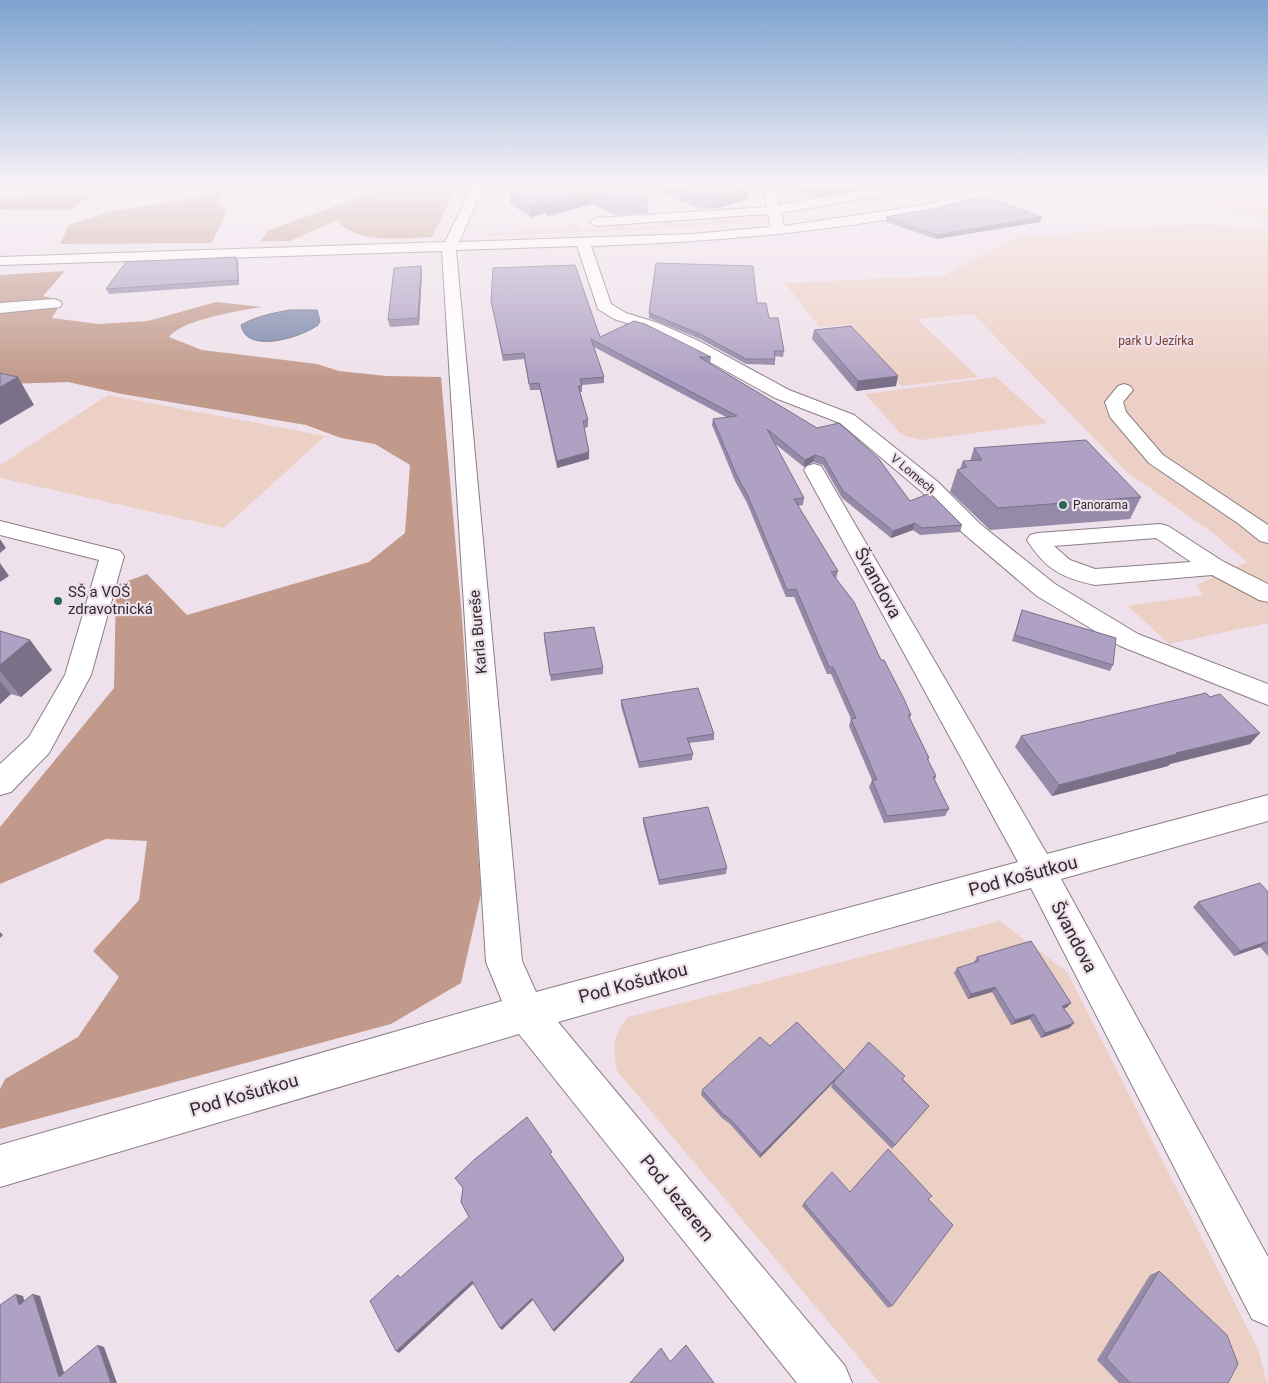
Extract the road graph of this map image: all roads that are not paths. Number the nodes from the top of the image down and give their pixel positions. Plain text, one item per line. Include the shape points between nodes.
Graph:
1 (236, 249) edge
2 (453, 249) edge
3 (587, 249) edge
4 (0, 261) edge
5 (54, 304) dead end
6 (0, 308) edge
7 (1124, 390) dead end
8 (814, 470) dead end
9 (0, 528) edge
10 (1268, 536) edge
11 (1216, 567) junction
12 (1268, 594) edge
13 (1268, 695) edge
14 (0, 783) edge
15 (1268, 808) edge
16 (1040, 872) junction
17 (526, 1013) junction
18 (0, 1166) edge
19 (1268, 1303) edge
20 (828, 1383) edge

1 - 4 street
2 - 17 street, Karla Bureše via 450,274 504,962
3 - 13 street, V Lomech via 604,306 620,316 652,326 693,345 782,394 846,419 930,487 972,529 1046,590 1129,640
5 - 6 street
7 - 10 street via 1114,402 1117,413 1156,459 1247,518
8 - 16 street, Švandova
9 - 14 street via 112,556 78,675 39,745
11 - 11 street via 1094,577 1076,574 1057,564 1038,540 1160,531
11 - 12 street
15 - 16 street, Pod Košutkou
16 - 17 street, Pod Košutkou
16 - 19 street, Švandova
17 - 18 street, Pod Košutkou
17 - 20 street, Pod Jezerem

